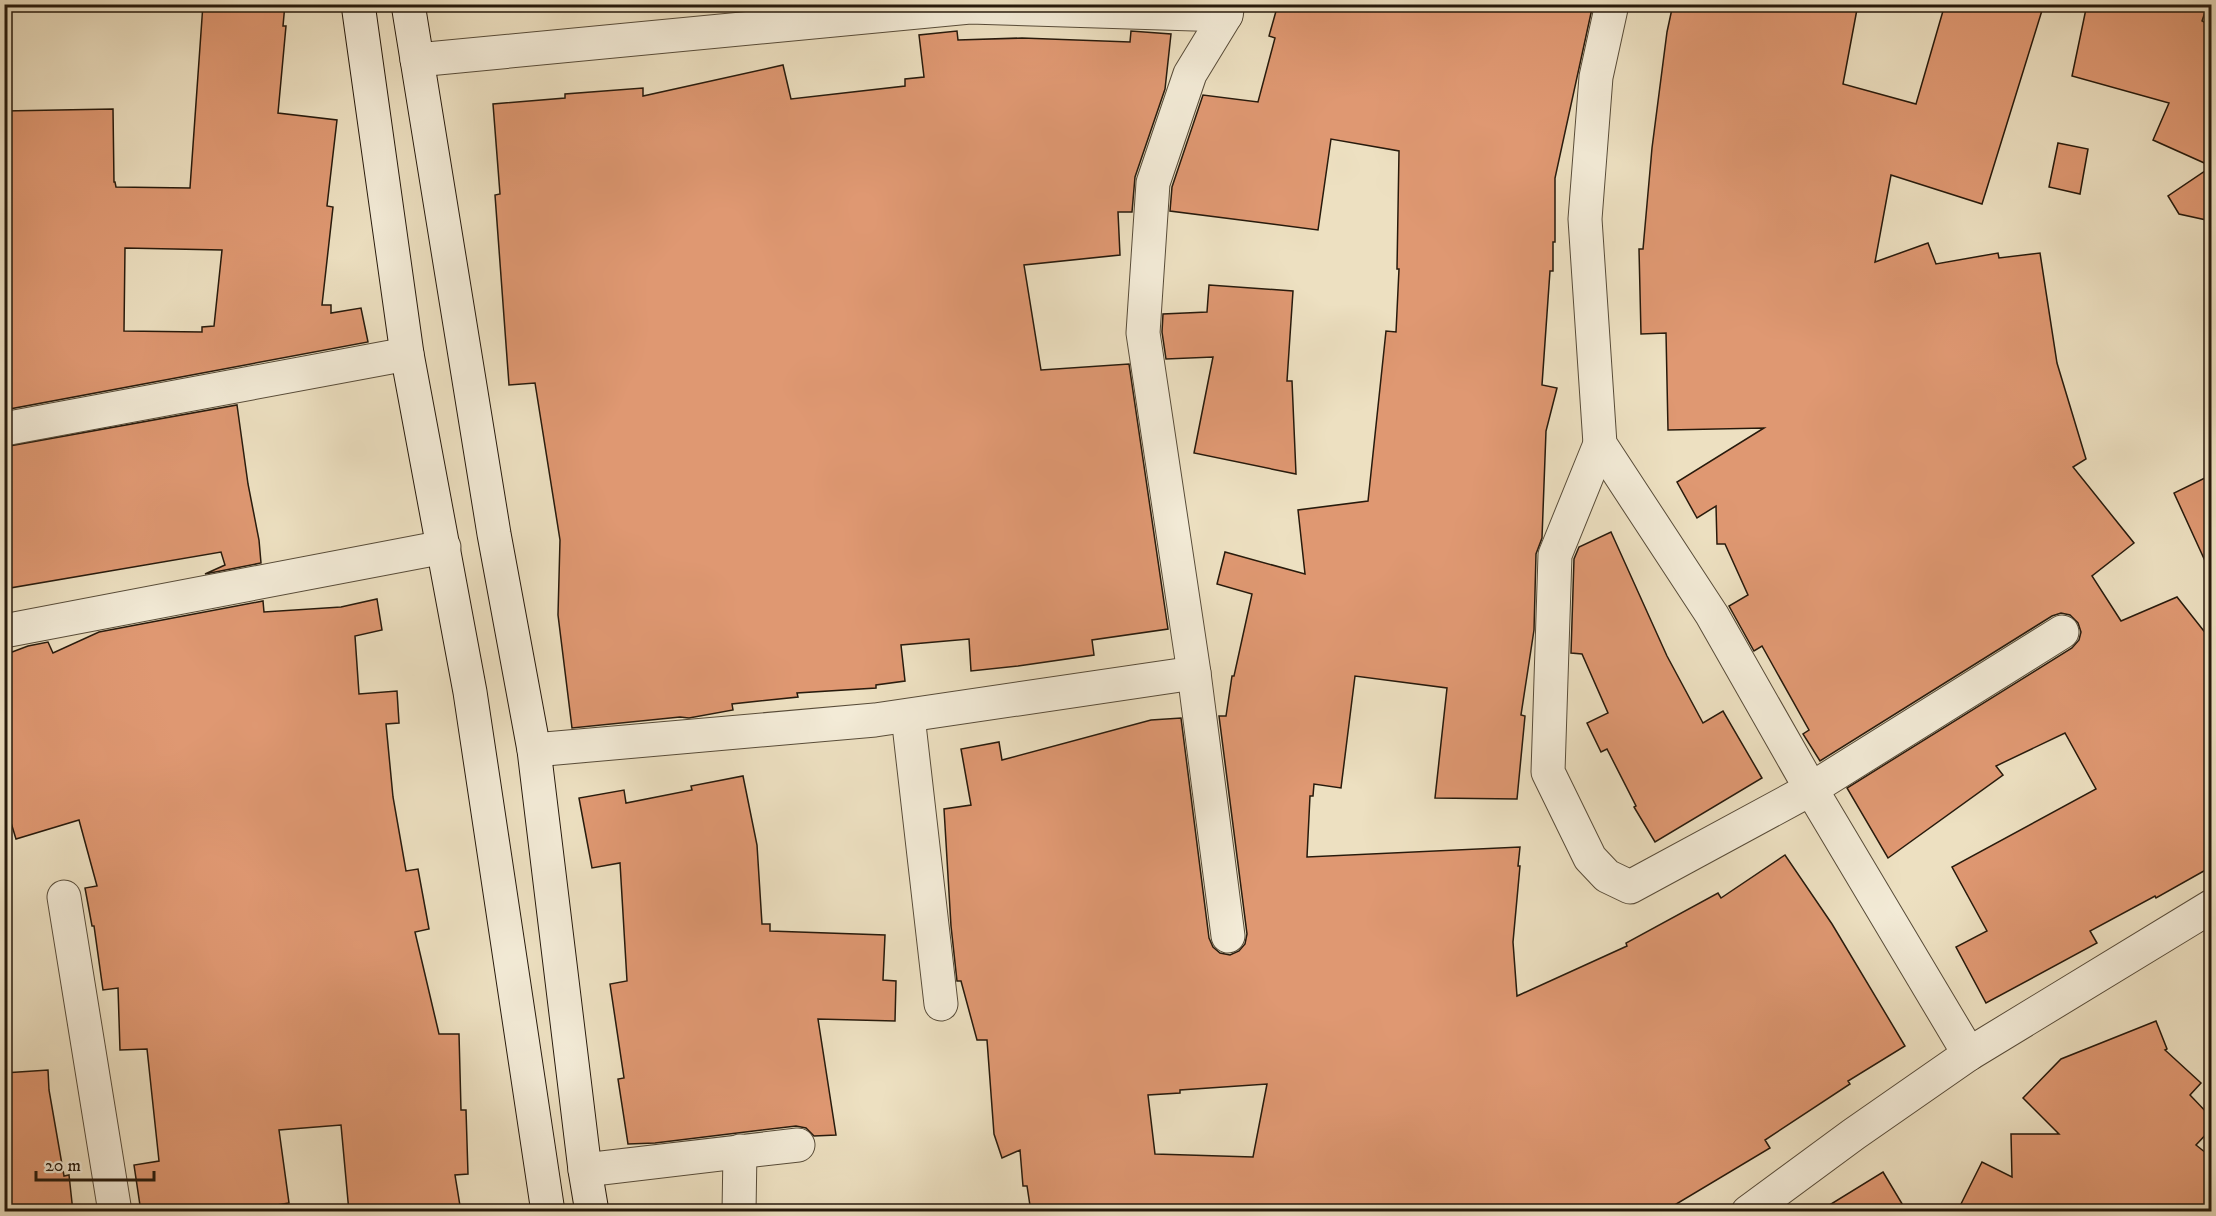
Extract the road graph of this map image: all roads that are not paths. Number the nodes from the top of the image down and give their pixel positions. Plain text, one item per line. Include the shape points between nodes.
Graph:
1 (357, 4) edge
2 (408, 4) edge
3 (1612, 4) edge
4 (1227, 10) edge
5 (417, 60) junction
6 (407, 354) junction
7 (4, 429) edge
8 (1600, 444) junction
9 (444, 547) junction
10 (4, 632) edge
11 (2062, 632) dead end
12 (1194, 673) junction
13 (908, 716) junction
14 (534, 750) junction
15 (1811, 789) junction
16 (64, 897) dead end
17 (2211, 906) edge
18 (1228, 936) dead end
19 (941, 1004) dead end
20 (1969, 1054) junction
21 (798, 1145) dead end
22 (740, 1151) junction
23 (585, 1170) junction
24 (115, 1212) edge
25 (548, 1212) edge
26 (592, 1212) edge
27 (739, 1212) edge
28 (1748, 1212) edge

1 - 6 street
2 - 5 street
3 - 8 street via 1596,77 1584,219
4 - 5 street via 970,7
4 - 12 street via 1190,74 1154,183 1143,333
5 - 14 street via 494,534
6 - 7 street
6 - 9 street
8 - 15 street via 1712,615
8 - 15 street via 1555,555 1548,772 1590,858 1607,876 1630,887
9 - 10 street
9 - 25 street via 470,692
11 - 15 street
12 - 13 street
12 - 18 street
13 - 14 street
13 - 19 street
14 - 23 street
15 - 20 street
16 - 24 street
17 - 20 street
20 - 28 street
21 - 22 street
22 - 23 street
22 - 27 street
23 - 26 street

